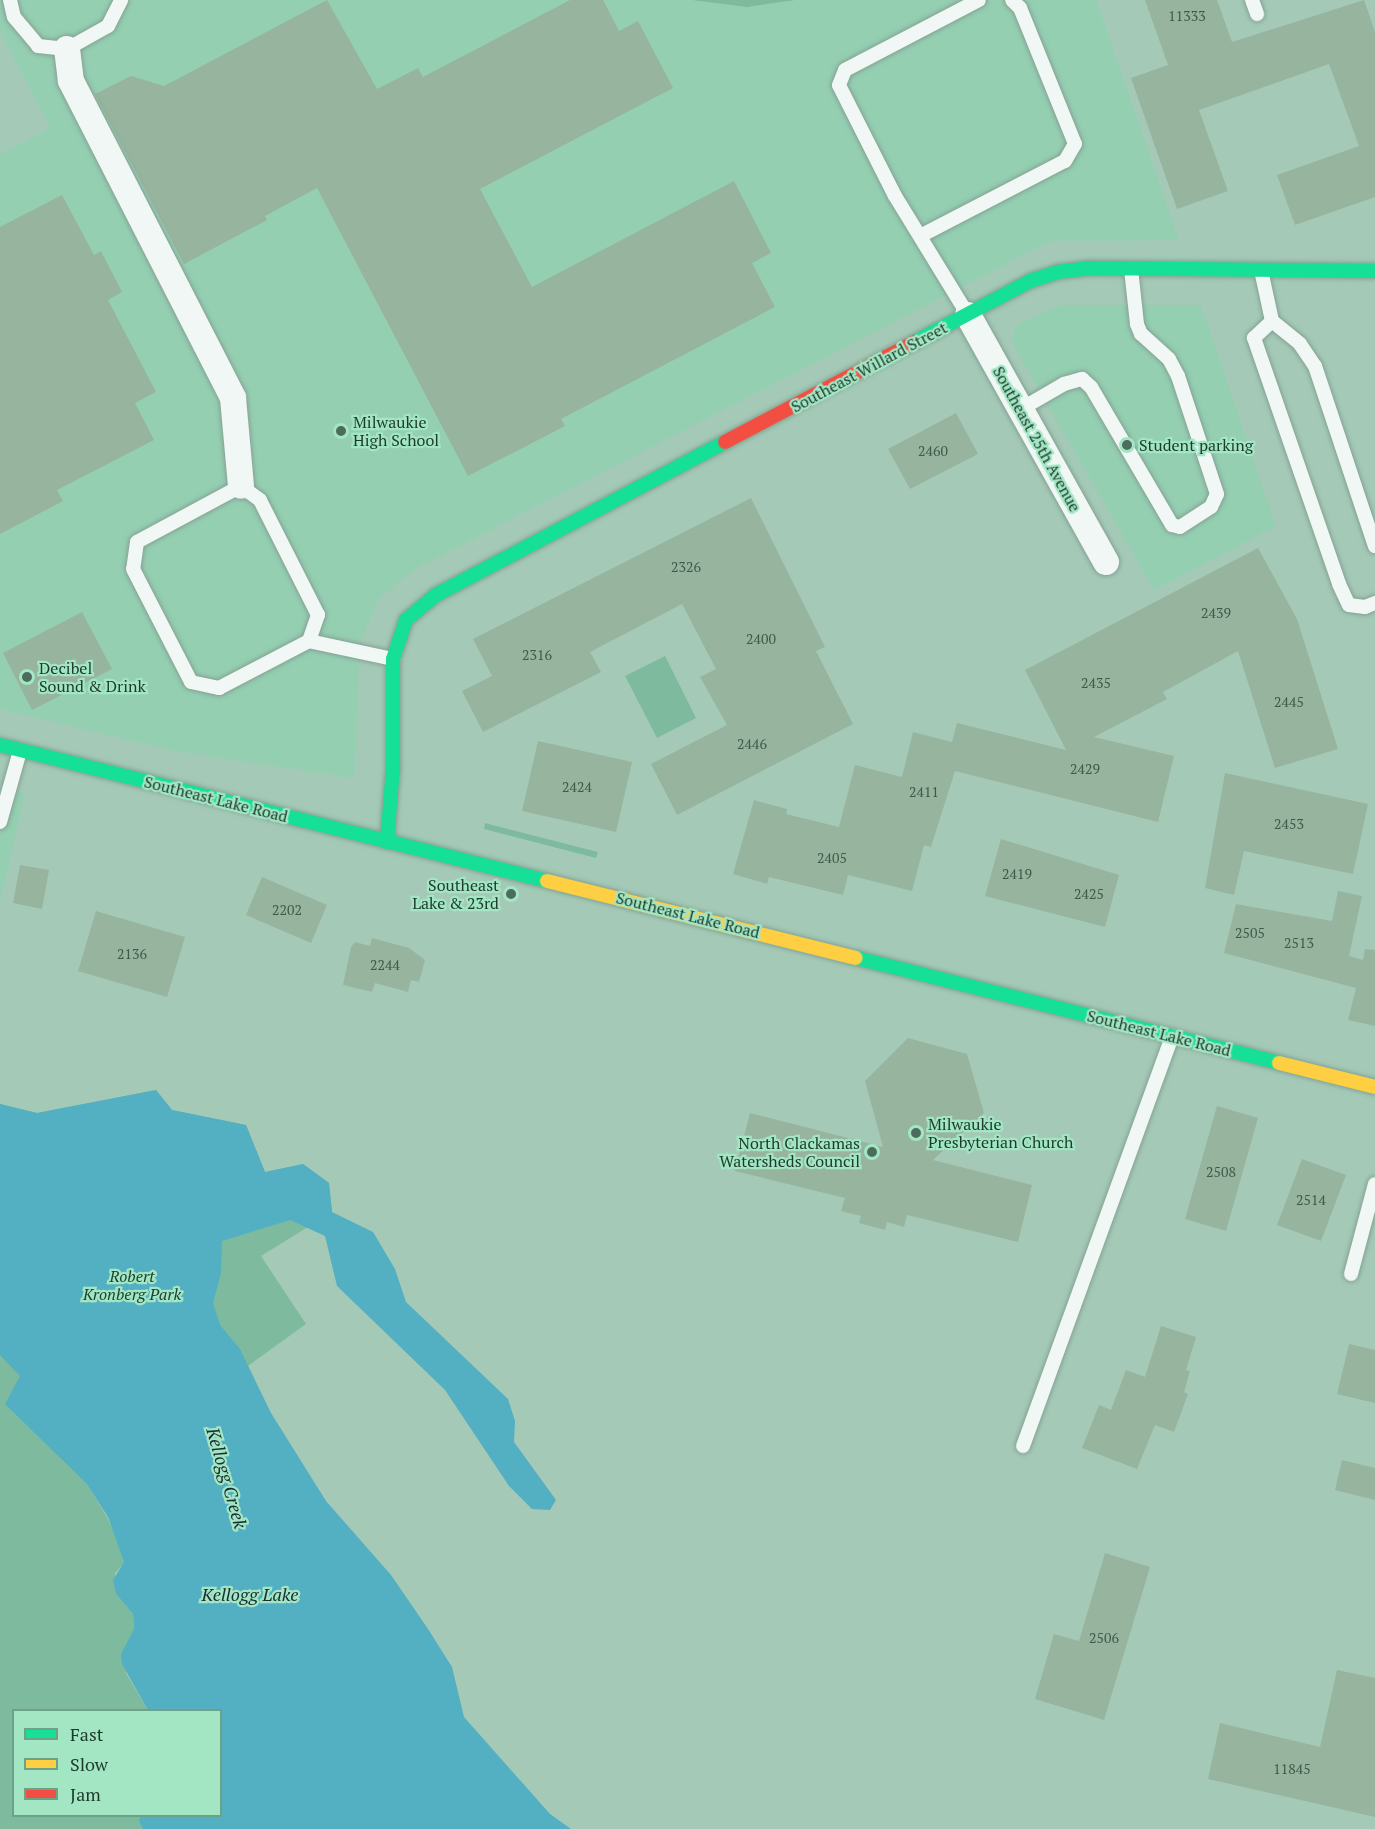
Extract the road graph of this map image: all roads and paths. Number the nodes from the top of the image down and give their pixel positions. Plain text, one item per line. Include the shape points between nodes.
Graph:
1 (10, 0) edge
2 (122, 0) edge
3 (979, 0) edge
4 (1012, 0) edge
5 (67, 49) junction
6 (922, 235) junction
7 (1131, 269) junction
8 (1261, 270) junction
9 (1375, 271) edge
10 (968, 315) junction
11 (1272, 321) junction
12 (1021, 409) junction
13 (240, 486) junction
14 (1375, 546) edge
15 (1106, 562) dead end
16 (1375, 603) edge
17 (309, 641) junction
18 (393, 659) junction
19 (0, 745) edge
20 (20, 751) junction
21 (0, 822) edge
22 (387, 842) junction
23 (1172, 1036) junction
24 (1375, 1087) edge
25 (1375, 1184) edge
26 (1351, 1274) dead end
27 (1023, 1446) dead end

1 - 5 lane via 14,18 38,45
2 - 5 lane via 108,26
3 - 6 lane via 845,70 839,85 895,196
4 - 6 lane via 1020,8 1075,144 1065,161
5 - 13 street via 71,81 233,398
6 - 10 lane
7 - 8 street, Southeast Willard Street
7 - 10 street, Southeast Willard Street via 1058,272
7 - 12 lane via 1137,324 1141,334 1170,359 1178,376 1217,494 1211,507 1180,527 1172,525 1091,387 1082,379 1064,384
8 - 9 street, Southeast Willard Street
8 - 11 lane
10 - 12 street, Southeast 25th Avenue
10 - 18 street, Southeast Willard Street via 436,595 406,620
11 - 14 lane via 1300,344 1315,366
11 - 16 lane via 1254,338 1339,584 1349,605 1365,607
12 - 15 street, Southeast 25th Avenue
13 - 17 lane via 260,500 318,615
13 - 17 lane via 137,542 133,569 191,682 219,688
17 - 18 lane
18 - 22 street via 393,768
19 - 20 street, Southeast Lake Road
20 - 21 lane
20 - 22 street, Southeast Lake Road
22 - 23 street, Southeast Lake Road
23 - 24 street, Southeast Lake Road
23 - 27 lane
25 - 26 lane

